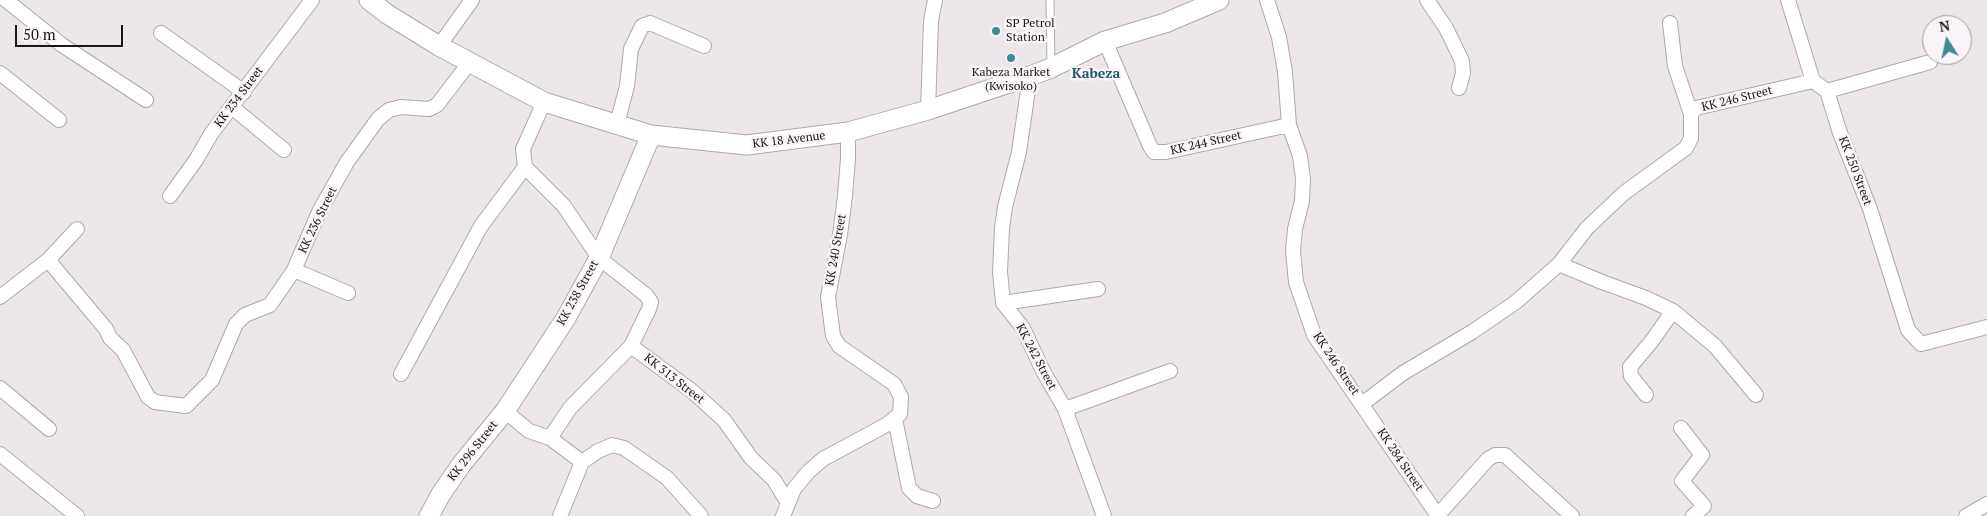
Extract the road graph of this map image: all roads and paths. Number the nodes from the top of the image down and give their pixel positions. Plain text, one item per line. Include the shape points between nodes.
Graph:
1 (5, 0) edge
2 (312, 0) edge
3 (369, 0) edge
4 (472, 0) edge
5 (935, 0) edge
6 (1050, 0) edge
7 (1219, 0) edge
8 (1267, 0) edge
9 (1427, 0) edge
10 (1788, 0) edge
11 (0, 3) edge
12 (1670, 23) dead end
13 (161, 33) dead end
14 (1105, 41) junction
15 (439, 46) junction
16 (704, 46) dead end
17 (470, 62) junction
18 (1922, 64) edge
19 (1051, 68) junction
20 (0, 73) edge
21 (1030, 76) junction
22 (1813, 80) junction
23 (1460, 88) dead end
24 (244, 92) junction
25 (1827, 92) junction
26 (146, 100) dead end
27 (544, 102) junction
28 (232, 107) junction
29 (928, 110) junction
30 (1690, 114) junction
31 (60, 120) dead end
32 (617, 124) junction
33 (1289, 125) junction
34 (848, 132) junction
35 (651, 135) junction
36 (284, 150) dead end
37 (525, 167) junction
38 (170, 196) dead end
39 (77, 229) dead end
40 (599, 258) junction
41 (48, 260) junction
42 (1559, 264) junction
43 (294, 270) junction
44 (1098, 289) dead end
45 (348, 294) dead end
46 (0, 297) edge
47 (1004, 303) junction
48 (1673, 311) junction
49 (1987, 327) edge
50 (631, 346) junction
51 (1170, 371) dead end
52 (400, 374) dead end
53 (0, 388) edge
54 (1646, 394) dead end
55 (1756, 395) dead end
56 (1362, 404) junction
57 (1065, 409) junction
58 (505, 411) junction
59 (895, 420) junction
60 (1681, 428) dead end
61 (49, 429) dead end
62 (550, 438) junction
63 (0, 454) edge
64 (582, 462) junction
65 (933, 501) dead end
66 (788, 503) junction
67 (1987, 504) edge
68 (1438, 515) edge
69 (77, 516) edge
70 (429, 516) edge
71 (560, 516) edge
72 (701, 516) edge
73 (783, 516) edge
74 (1104, 516) edge
75 (1572, 516) edge
76 (1693, 516) edge
77 (1966, 516) edge

1 - 11 street
1 - 26 street via 62,45
2 - 24 street, KK 234 Street
3 - 15 main road, KK 18 Avenue
4 - 15 street
5 - 29 street via 931,21
6 - 19 lane
7 - 14 main road, KK 18 Avenue via 1188,9 1165,23
8 - 33 street, KK 246 Street via 1279,37
9 - 23 street via 1446,28 1462,61
10 - 22 street
12 - 30 street via 1675,66
13 - 24 street
14 - 19 main road, KK 18 Avenue
14 - 33 street, KK 244 Street via 1154,152
15 - 17 main road, KK 18 Avenue
16 - 32 street via 650,23 642,26 631,49
17 - 27 main road, KK 18 Avenue
17 - 43 street, KK 236 Street via 436,105 429,109 402,107 389,110 378,119 347,162
18 - 25 street
19 - 21 main road, KK 18 Avenue
20 - 31 street
21 - 29 main road, KK 18 Avenue
21 - 47 street via 1019,152 1002,228 1000,272
22 - 25 street
22 - 30 street, KK 246 Street via 1696,108
24 - 28 street, KK 234 Street
25 - 49 street, KK 250 Street via 1870,209 1908,330 1921,344
27 - 32 main road, KK 18 Avenue
27 - 37 street via 523,149
28 - 36 street
28 - 38 street, KK 234 Street
29 - 34 main road, KK 18 Avenue
30 - 42 street, KK 246 Street via 1691,138 1686,148 1624,193 1587,228
32 - 35 main road, KK 18 Avenue
33 - 56 street, KK 246 Street via 1300,156 1303,178 1293,251 1296,282 1314,335
34 - 35 main road, KK 18 Avenue via 747,145
34 - 59 street, KK 240 Street via 845,196 828,297 833,336 839,346 894,384 901,397 900,414
35 - 40 main road
37 - 40 street, KK 238 Street via 564,206
37 - 52 street via 481,226
39 - 41 street
40 - 50 street, KK 313 Street via 646,295 650,302
40 - 58 main road, KK 238 Street via 566,318
41 - 43 street, KK 236 Street via 123,350 148,397 155,402 186,406 212,380 236,324 245,315 270,305
41 - 46 street
42 - 48 street
42 - 56 street, KK 246 Street via 1516,302 1403,373
43 - 45 street
44 - 47 street
47 - 57 street, KK 242 Street via 1024,328
48 - 54 street via 1630,367 1631,376
48 - 55 street via 1715,346
50 - 62 street via 570,408
50 - 66 street, KK 313 Street via 692,391 724,420 751,458 774,480
51 - 57 street
53 - 61 street
56 - 68 street, KK 284 Street
57 - 74 street, KK 242 Street
58 - 62 street, KK 296 Street via 529,430
58 - 70 main road, KK 296 Street via 461,465
59 - 65 street via 909,488 917,496
59 - 66 street via 823,459 794,489
60 - 76 street via 1702,455 1682,482 1704,506
62 - 64 street, KK 296 Street
63 - 69 street
64 - 71 street
64 - 72 street via 612,445 624,448 667,478
66 - 73 street
67 - 77 street
68 - 75 street via 1495,454 1505,455

